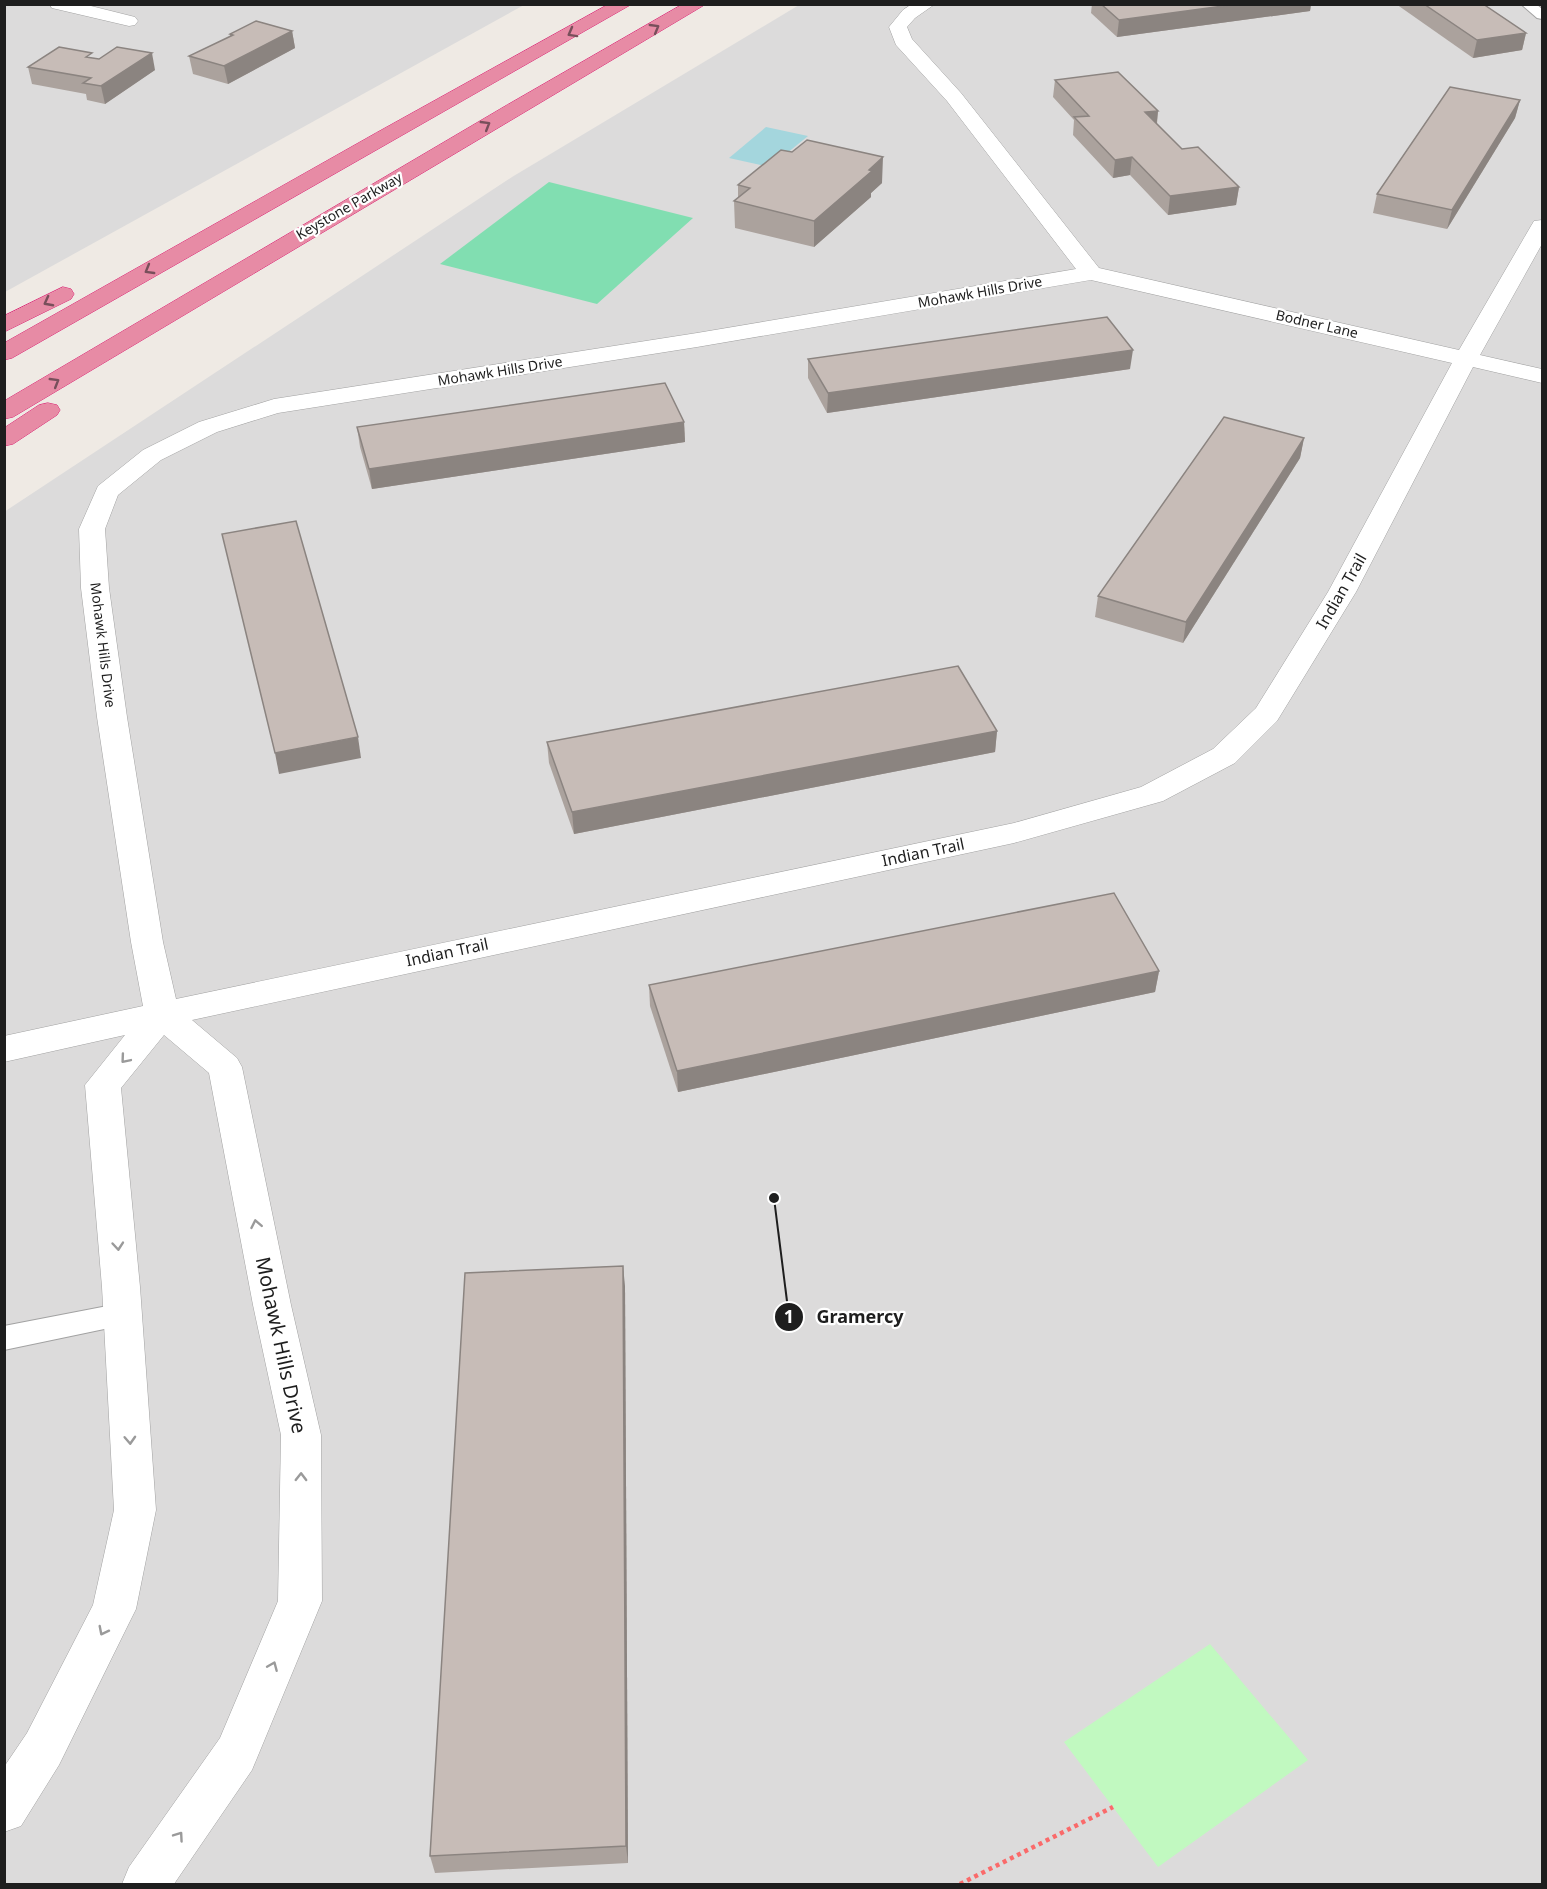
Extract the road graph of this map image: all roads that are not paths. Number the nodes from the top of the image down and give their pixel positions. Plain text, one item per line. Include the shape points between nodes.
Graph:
1 (58, 4) edge
2 (623, 4) edge
3 (697, 4) edge
4 (926, 4) edge
5 (1527, 4) edge
6 (1542, 15) edge
7 (129, 21) dead end
8 (383, 137) junction
9 (436, 155) junction
10 (1542, 226) edge
11 (1091, 273) junction
12 (4, 325) edge
13 (4, 353) edge
14 (1466, 359) junction
15 (1542, 376) edge
16 (4, 412) edge
17 (4, 439) edge
18 (162, 1014) junction
19 (4, 1049) edge
20 (123, 1315) junction
21 (4, 1338) edge
22 (4, 1809) edge
23 (146, 1884) edge

1 - 7 street
2 -> 8 highway
9 -> 3 highway, Keystone Parkway
4 - 11 street via 909,14 898,27 903,41 954,97
5 - 6 lane
8 -> 12 highway
8 -> 13 highway
16 -> 9 highway, Keystone Parkway
9 - 17 highway
10 - 14 street, Indian Trail
11 - 14 street, Bodner Lane
11 - 18 street, Mohawk Hills Drive via 686,342 274,406 208,427 152,454 107,491 92,529 112,717
14 - 15 street, Bodner Lane
14 - 18 street, Indian Trail via 1342,592 1267,714 1224,756 1152,794 1014,833
18 - 19 street, Indian Trail
18 -> 20 street via 103,1085
23 -> 18 street, Mohawk Hills Drive via 236,1754 300,1601 302,1435 225,1067
20 - 21 lane
20 -> 22 street via 135,1510 114,1609 43,1749

